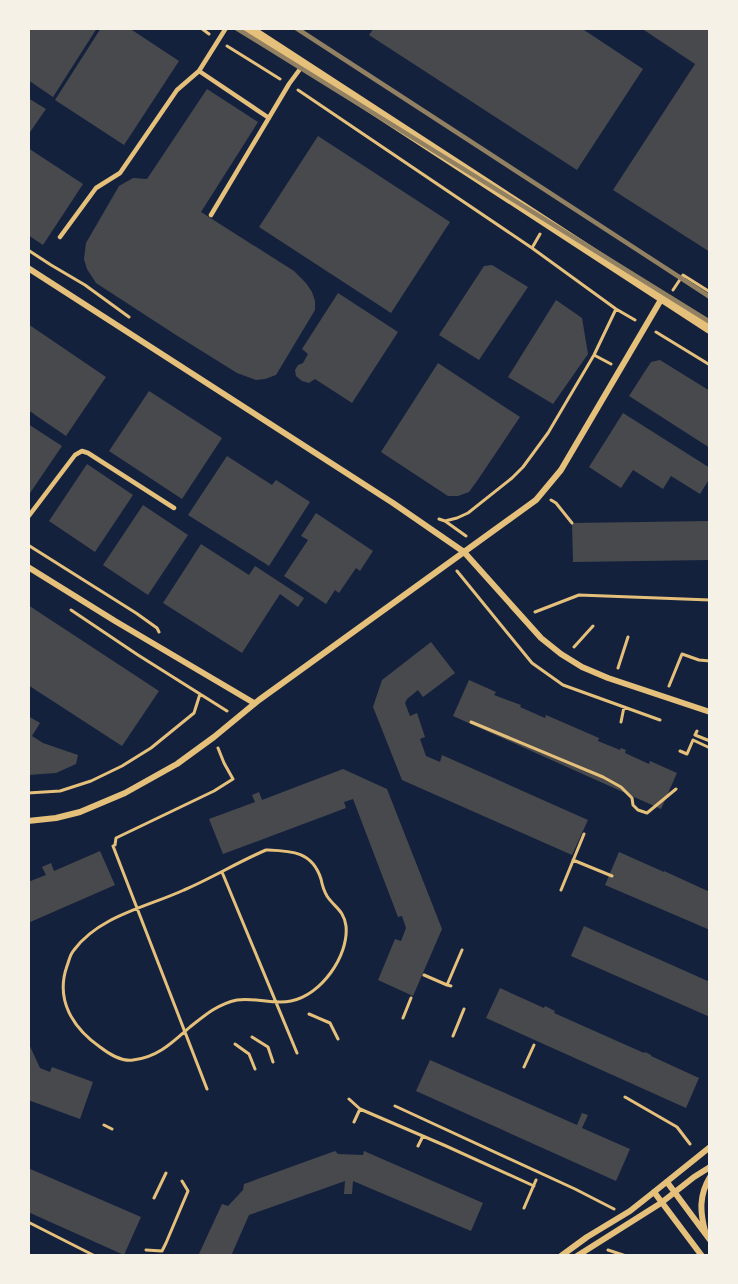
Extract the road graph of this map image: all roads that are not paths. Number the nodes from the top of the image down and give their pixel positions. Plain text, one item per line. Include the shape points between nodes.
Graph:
1 (226, 28) edge
2 (248, 28) edge
3 (303, 65) junction
4 (200, 71) junction
5 (269, 118) junction
6 (211, 215) dead end
7 (60, 237) dead end
8 (28, 268) edge
9 (667, 295) junction
10 (710, 329) edge
11 (174, 508) dead end
12 (28, 517) edge
13 (464, 552) junction
14 (28, 567) edge
15 (254, 703) junction
16 (710, 712) edge
17 (28, 821) edge
18 (710, 1147) edge
19 (710, 1167) edge
20 (710, 1178) edge
21 (667, 1182) junction
22 (654, 1192) junction
23 (675, 1192) junction
24 (661, 1203) junction
25 (707, 1238) edge
26 (561, 1256) edge
27 (577, 1256) edge
28 (702, 1256) edge

1 - 4 lane
2 - 3 street
3 - 5 lane
3 - 9 street
4 - 5 lane
4 - 7 lane via 177,90 120,172 96,188
5 - 6 lane
8 - 13 street
9 - 10 street
9 - 13 street via 542,495
11 - 12 lane via 82,451 75,454
13 - 15 street
13 - 16 street via 541,638 561,654 608,678
14 - 15 street
15 - 17 street via 177,764 125,794 80,812
18 - 21 street
19 - 23 street
20 - 25 street via 701,1199 700,1214
21 - 22 street
21 - 23 street
22 - 24 street
22 - 26 street
23 - 24 street
23 - 25 street
24 - 27 street
24 - 28 street

